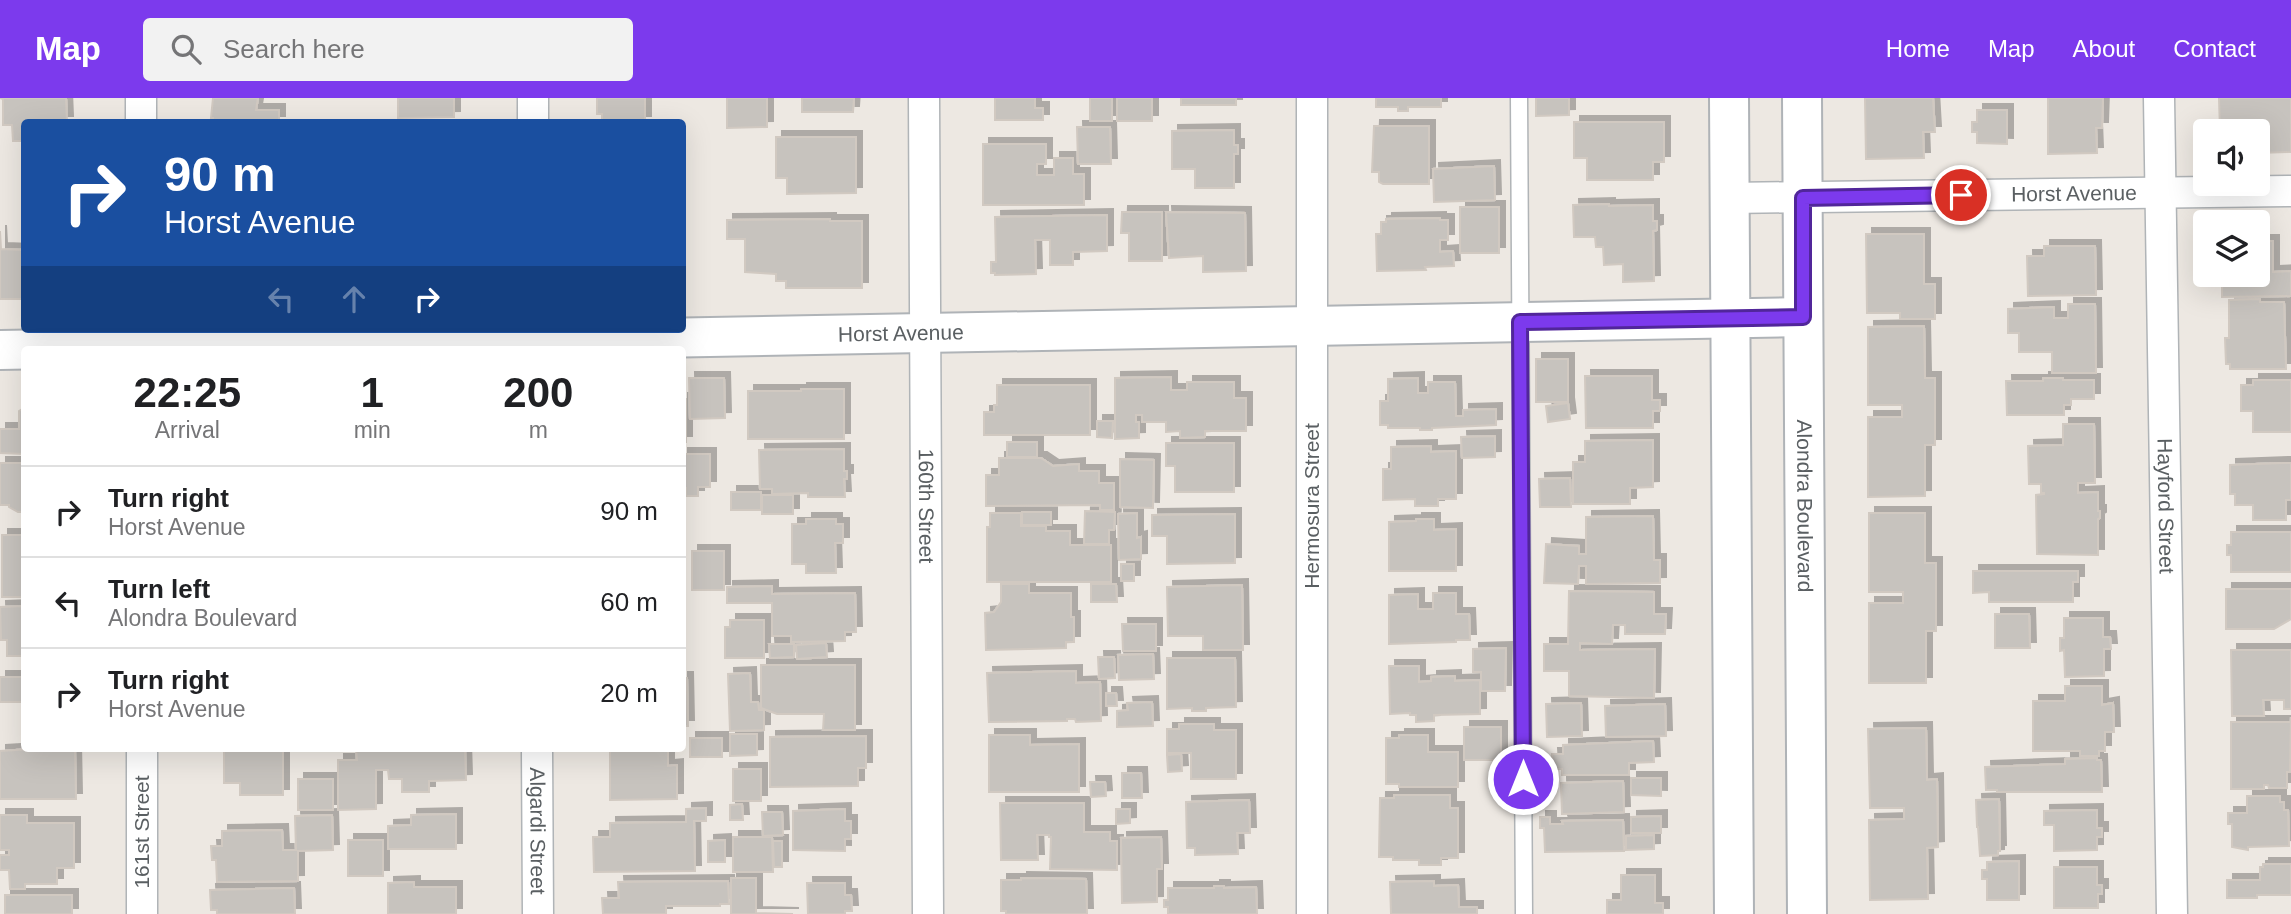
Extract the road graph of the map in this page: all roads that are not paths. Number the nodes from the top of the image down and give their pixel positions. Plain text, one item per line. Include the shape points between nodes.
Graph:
1 (141, 98) edge
2 (533, 98) edge
3 (924, 98) edge
4 (1312, 98) edge
5 (1519, 98) edge
6 (1729, 98) edge
7 (1802, 98) edge
8 (2159, 98) edge
9 (141, 119) edge
10 (533, 119) edge
11 (2160, 191) junction
12 (2291, 191) edge
13 (1729, 198) junction
14 (1803, 198) junction
15 (1803, 317) junction
16 (1730, 318) junction
17 (1520, 322) junction
18 (1312, 326) junction
19 (925, 333) junction
20 (534, 340) edge
21 (142, 342) edge
22 (61, 346) edge
23 (21, 348) edge
24 (0, 349) edge
25 (142, 752) edge
26 (537, 752) edge
27 (142, 914) edge
28 (538, 914) edge
29 (928, 914) edge
30 (1311, 914) edge
31 (1524, 914) edge
32 (1734, 914) edge
33 (1807, 914) edge
34 (2172, 914) edge

1 - 9 street
2 - 10 street
3 - 19 street, 160th Street
4 - 18 street, Hermosura Street
5 - 17 lane
6 - 13 street
7 - 14 street, Alondra Boulevard
8 - 11 street, Hayford Street
11 - 12 street, Horst Avenue
11 - 14 street, Horst Avenue
11 - 34 street, Hayford Street
13 - 14 street, Horst Avenue
13 - 16 street
14 - 15 street, Alondra Boulevard
15 - 16 street, Horst Avenue
15 - 33 street, Alondra Boulevard
16 - 17 street, Horst Avenue
16 - 32 street
17 - 18 street, Horst Avenue
17 - 31 lane
18 - 19 street, Horst Avenue
18 - 30 street, Hermosura Street
19 - 20 street, Horst Avenue
19 - 29 street, 160th Street
20 - 21 street, Horst Avenue
21 - 22 street, Horst Avenue
23 - 24 street, Horst Avenue
25 - 27 street, 161st Street
26 - 28 street, Algardi Street

